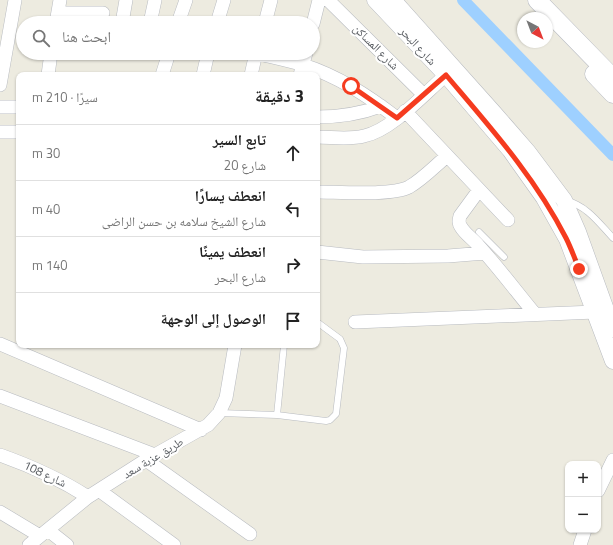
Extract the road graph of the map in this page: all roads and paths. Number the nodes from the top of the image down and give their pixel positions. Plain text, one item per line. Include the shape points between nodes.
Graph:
1 (15, 0) edge
2 (60, 0) edge
3 (126, 0) edge
4 (155, 0) edge
5 (186, 0) edge
6 (224, 0) edge
7 (271, 0) edge
8 (319, 0) edge
9 (328, 0) edge
10 (375, 0) edge
11 (393, 0) edge
12 (522, 0) edge
13 (537, 0) edge
14 (533, 12) edge
15 (103, 13) dead end
16 (57, 16) edge
17 (75, 16) edge
18 (123, 16) edge
19 (152, 16) edge
20 (180, 16) edge
21 (219, 16) edge
22 (266, 16) edge
23 (315, 16) edge
24 (553, 32) edge
25 (50, 60) edge
26 (167, 60) edge
27 (206, 60) edge
28 (254, 60) edge
29 (286, 60) edge
30 (303, 64) edge
31 (48, 72) edge
32 (163, 72) edge
33 (204, 72) edge
34 (251, 72) edge
35 (446, 75) junction
36 (613, 78) edge
37 (0, 85) edge
38 (613, 94) edge
39 (424, 95) junction
40 (381, 106) junction
41 (0, 107) edge
42 (16, 107) edge
43 (401, 115) junction
44 (320, 117) edge
45 (0, 132) edge
46 (16, 132) edge
47 (320, 137) edge
48 (447, 156) junction
49 (479, 190) junction
50 (320, 192) edge
51 (555, 196) junction
52 (508, 220) dead end
53 (479, 232) dead end
54 (613, 238) edge
55 (485, 248) junction
56 (320, 252) edge
57 (504, 257) dead end
58 (595, 312) junction
59 (535, 314) junction
60 (355, 322) dead end
61 (320, 324) edge
62 (613, 329) edge
63 (0, 344) edge
64 (234, 348) edge
65 (284, 348) edge
66 (613, 361) edge
67 (0, 396) edge
68 (219, 413) junction
69 (277, 416) junction
70 (201, 430) junction
71 (0, 455) edge
72 (151, 457) junction
73 (613, 460) edge
74 (601, 485) edge
75 (100, 490) junction
76 (88, 497) junction
77 (0, 512) edge
78 (44, 533) junction
79 (584, 533) edge
80 (250, 534) dead end
81 (29, 545) edge
82 (67, 545) edge
83 (174, 545) edge
84 (580, 545) edge

1 - 37 street
2 - 16 street
3 - 18 street
4 - 19 street
5 - 20 street
6 - 21 street
7 - 22 street
8 - 23 street
9 - 39 street, شارع المساكن
10 - 35 street, شارع البحر
11 - 51 street, شارع البحر via 528,152
12 - 14 main road
13 - 36 main road
15 - 17 street
24 - 38 main road
25 - 31 street
26 - 32 street
27 - 33 street
28 - 34 street
29 - 30 street
30 - 40 street via 351,86
35 - 39 street
35 - 51 street, شارع البحر via 510,150
39 - 43 street
40 - 43 street
40 - 44 street via 356,114
41 - 42 street
43 - 47 street via 376,132 365,136
43 - 48 street
45 - 46 street
48 - 49 street
48 - 50 street via 419,180 399,190
49 - 52 street
49 - 55 street via 458,220 462,230
51 - 54 lane via 586,209
51 - 58 street, شارع البحر via 567,240
51 - 62 street, شارع البحر via 578,232
53 - 55 lane
55 - 56 street via 448,256 363,257
55 - 57 lane
55 - 59 street
58 - 59 street
58 - 66 street, شارع البحر
59 - 60 street
61 - 69 lane via 340,339 344,348 336,414 326,421
63 - 70 street
64 - 68 street, طريق عزبة سعد via 226,398
65 - 69 lane
67 - 72 street
68 - 69 lane
68 - 70 street, طريق عزبة سعد
70 - 72 street, طريق عزبة سعد
71 - 76 street, شارع 108 via 42,471
72 - 75 street, طريق عزبة سعد
72 - 80 street
73 - 74 street
75 - 76 street, طريق عزبة سعد
75 - 83 street
76 - 78 street, طريق عزبة سعد
77 - 78 street
78 - 81 street, طريق عزبة سعد
78 - 82 street
79 - 84 street

